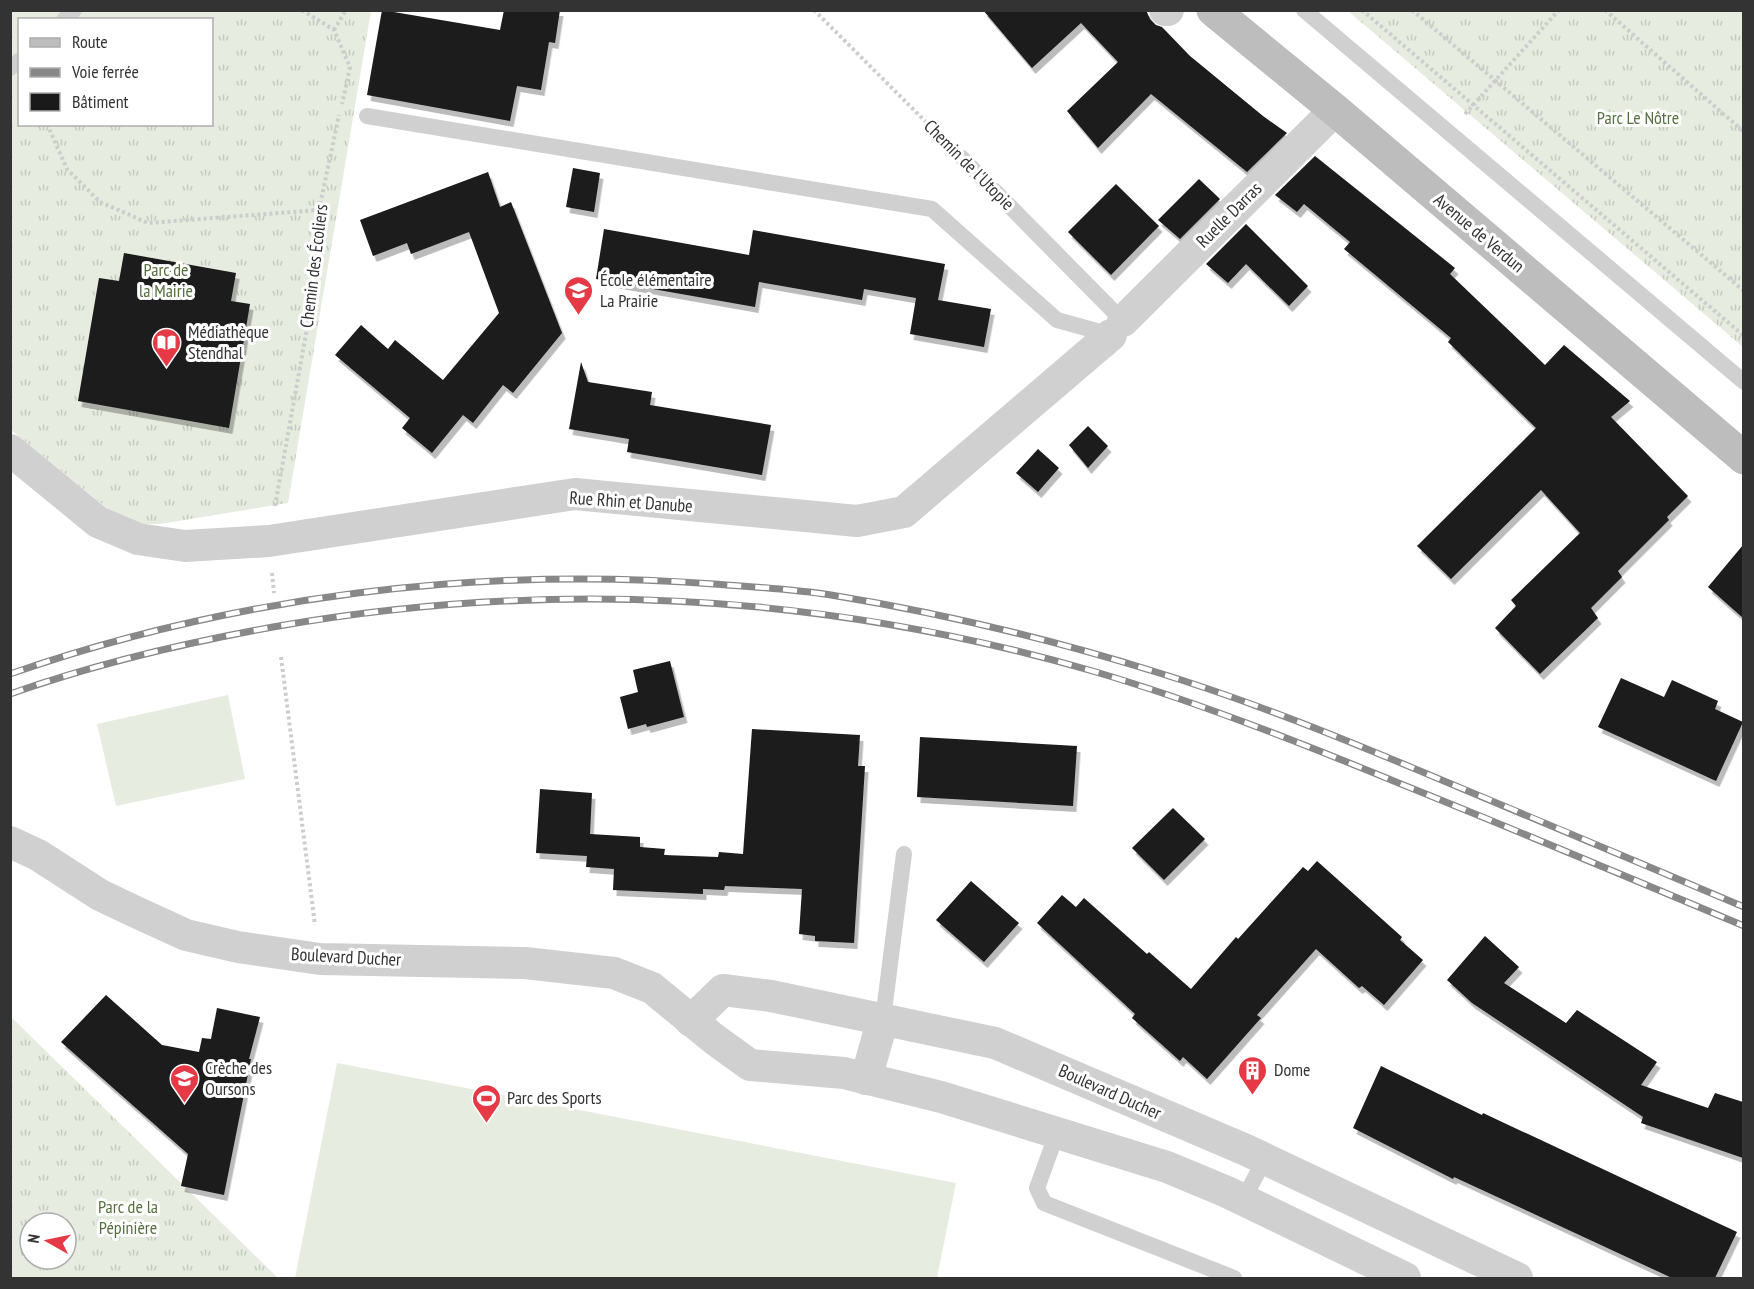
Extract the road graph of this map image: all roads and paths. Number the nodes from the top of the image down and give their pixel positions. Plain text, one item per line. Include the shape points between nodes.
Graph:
1 (302, 10) edge
2 (346, 10) edge
3 (814, 10) edge
4 (1213, 10) edge
5 (1304, 10) edge
6 (1362, 10) edge
7 (1412, 10) edge
8 (1559, 10) edge
9 (1605, 10) edge
10 (334, 30) junction
11 (1495, 82) junction
12 (1474, 106) junction
13 (1335, 110) junction
14 (367, 116) dead end
15 (48, 126) edge
16 (1447, 132) junction
17 (1743, 132) edge
18 (962, 158) joint
19 (319, 210) junction
20 (1743, 291) edge
21 (1117, 328) junction
22 (1743, 336) edge
23 (1743, 382) edge
24 (10, 450) edge
25 (1743, 458) edge
26 (269, 541) junction
27 (281, 657) dead end
28 (10, 842) edge
29 (904, 854) dead end
30 (320, 959) junction
31 (883, 1019) junction
32 (691, 1021) junction
33 (866, 1078) junction
34 (1057, 1133) junction
35 (1265, 1159) junction
36 (1244, 1200) junction
37 (1234, 1278) edge
38 (1405, 1278) edge
39 (1517, 1278) edge

1 - 10 path
2 - 10 path
3 - 18 path, Chemin de l'Utopie
4 - 13 main road, Avenue de Verdun
5 - 16 lane
6 - 12 path
7 - 11 path
8 - 11 path
9 - 17 path
10 - 19 path, Chemin des Écoliers via 350,67
11 - 12 path
11 - 20 path
12 - 16 path
12 - 22 path
13 - 21 street, Ruelle Darras
13 - 25 main road, Avenue de Verdun
14 - 21 lane via 932,209 1057,320
15 - 19 path via 67,169 100,202 148,223
16 - 23 lane
18 - 21 lane, Chemin de l'Utopie
19 - 26 path, Chemin des Écoliers via 315,284
21 - 26 street, Rue Rhin et Danube via 904,512 857,521 575,494
24 - 26 street, Rue Rhin et Danube via 98,522 138,539 185,546
27 - 30 path
28 - 30 street, Boulevard Ducher via 38,855 100,895 186,935
29 - 31 lane
30 - 32 street, Boulevard Ducher via 525,963 614,973 652,988
31 - 32 street, Boulevard Ducher via 723,990
31 - 33 street
31 - 35 street, Boulevard Ducher via 995,1043
32 - 33 street, Boulevard Ducher via 750,1065
33 - 34 street, Boulevard Ducher via 941,1096
34 - 36 street, Boulevard Ducher via 1167,1167
34 - 37 lane via 1037,1188 1044,1203
35 - 36 lane
35 - 39 street, Boulevard Ducher
36 - 38 street, Boulevard Ducher

